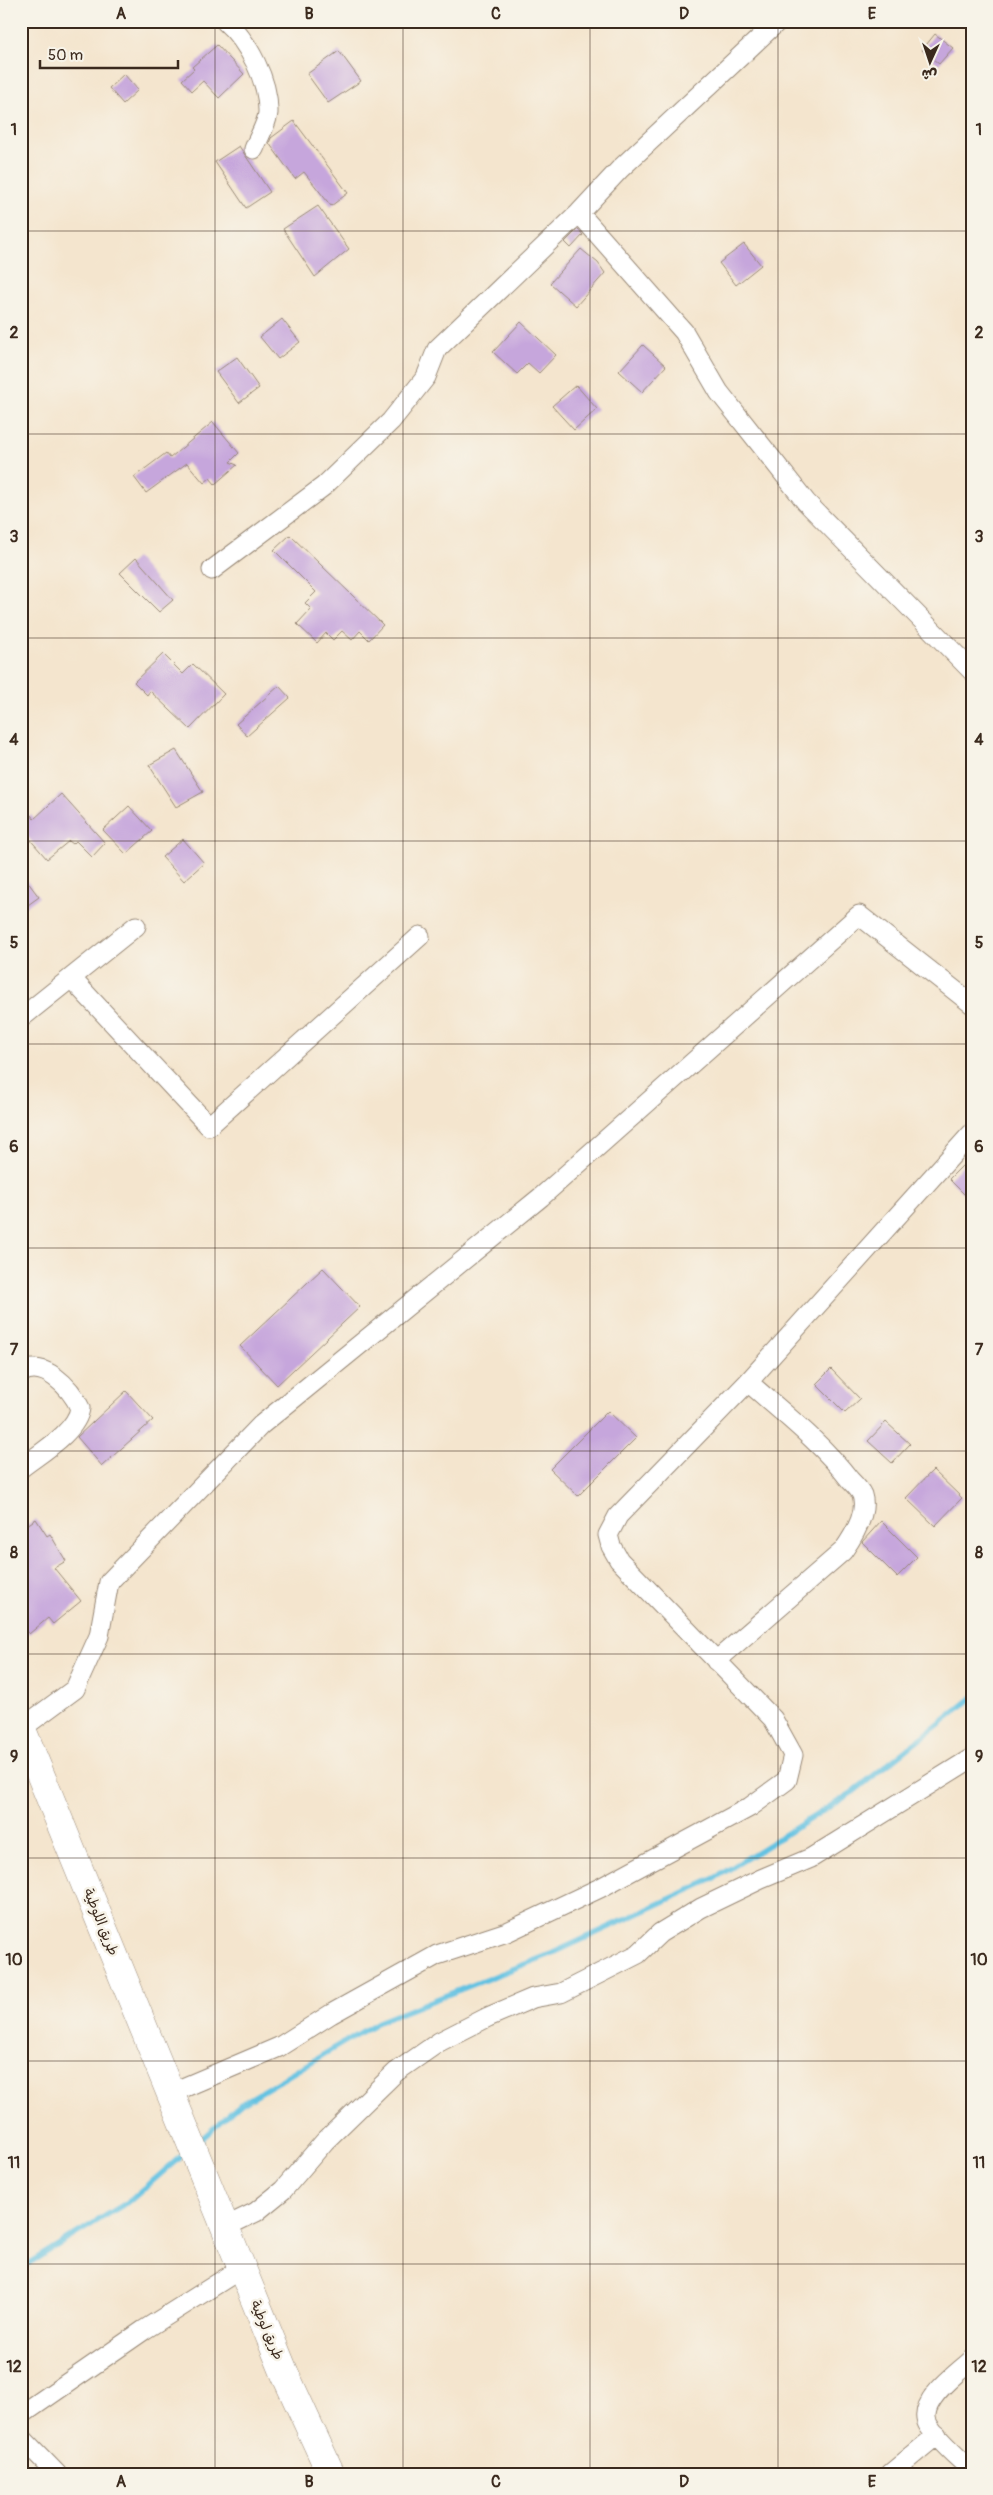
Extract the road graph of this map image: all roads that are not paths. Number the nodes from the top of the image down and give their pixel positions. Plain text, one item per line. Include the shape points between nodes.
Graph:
1 (225, 21) edge
2 (778, 21) edge
3 (254, 149) dead end
4 (579, 213) junction
5 (212, 570) dead end
6 (972, 671) edge
7 (136, 926) dead end
8 (420, 936) dead end
9 (71, 978) junction
10 (972, 1004) edge
11 (21, 1018) edge
12 (972, 1133) edge
13 (21, 1373) edge
14 (748, 1382) junction
15 (21, 1468) edge
16 (716, 1661) junction
17 (21, 1728) edge
18 (972, 1758) edge
19 (176, 2105) junction
20 (208, 2185) joint
21 (225, 2227) junction
22 (242, 2268) junction
23 (972, 2360) edge
24 (21, 2415) edge
25 (937, 2435) junction
26 (21, 2437) edge
27 (972, 2471) edge
28 (57, 2474) edge
29 (331, 2474) edge
30 (890, 2474) edge

1 - 3 street via 255,58 266,97 268,114
2 - 4 street via 620,169
4 - 5 street via 437,349 426,378 391,421 324,486
4 - 6 street via 684,332 719,392 806,502
7 - 9 street
8 - 9 street via 209,1126
9 - 11 street
10 - 17 street via 859,915 541,1197 262,1425 109,1582 99,1636 75,1689
12 - 14 street
13 - 15 street via 38,1367 52,1374 80,1408 79,1416 68,1431
14 - 16 street via 643,1488 618,1516 608,1535 620,1560
14 - 16 street via 845,1472 862,1494 863,1507 853,1538 843,1551
16 - 19 street via 773,1719 793,1755 787,1780 750,1807 600,1888 507,1932 437,1955
17 - 19 main road, طريق اللوطية
18 - 21 street via 811,1858 701,1908 660,1933 638,1954 561,1993 533,1998 439,2042 396,2072 325,2141 283,2190 256,2212
19 - 20 main road, طريق اللوطية
20 - 21 main road, طريق لوطية
21 - 22 main road, طريق لوطية
22 - 24 street via 144,2330
22 - 29 main road, طريق لوطية via 285,2374
23 - 25 street via 929,2402 928,2425
25 - 27 street
25 - 30 street
26 - 28 street

